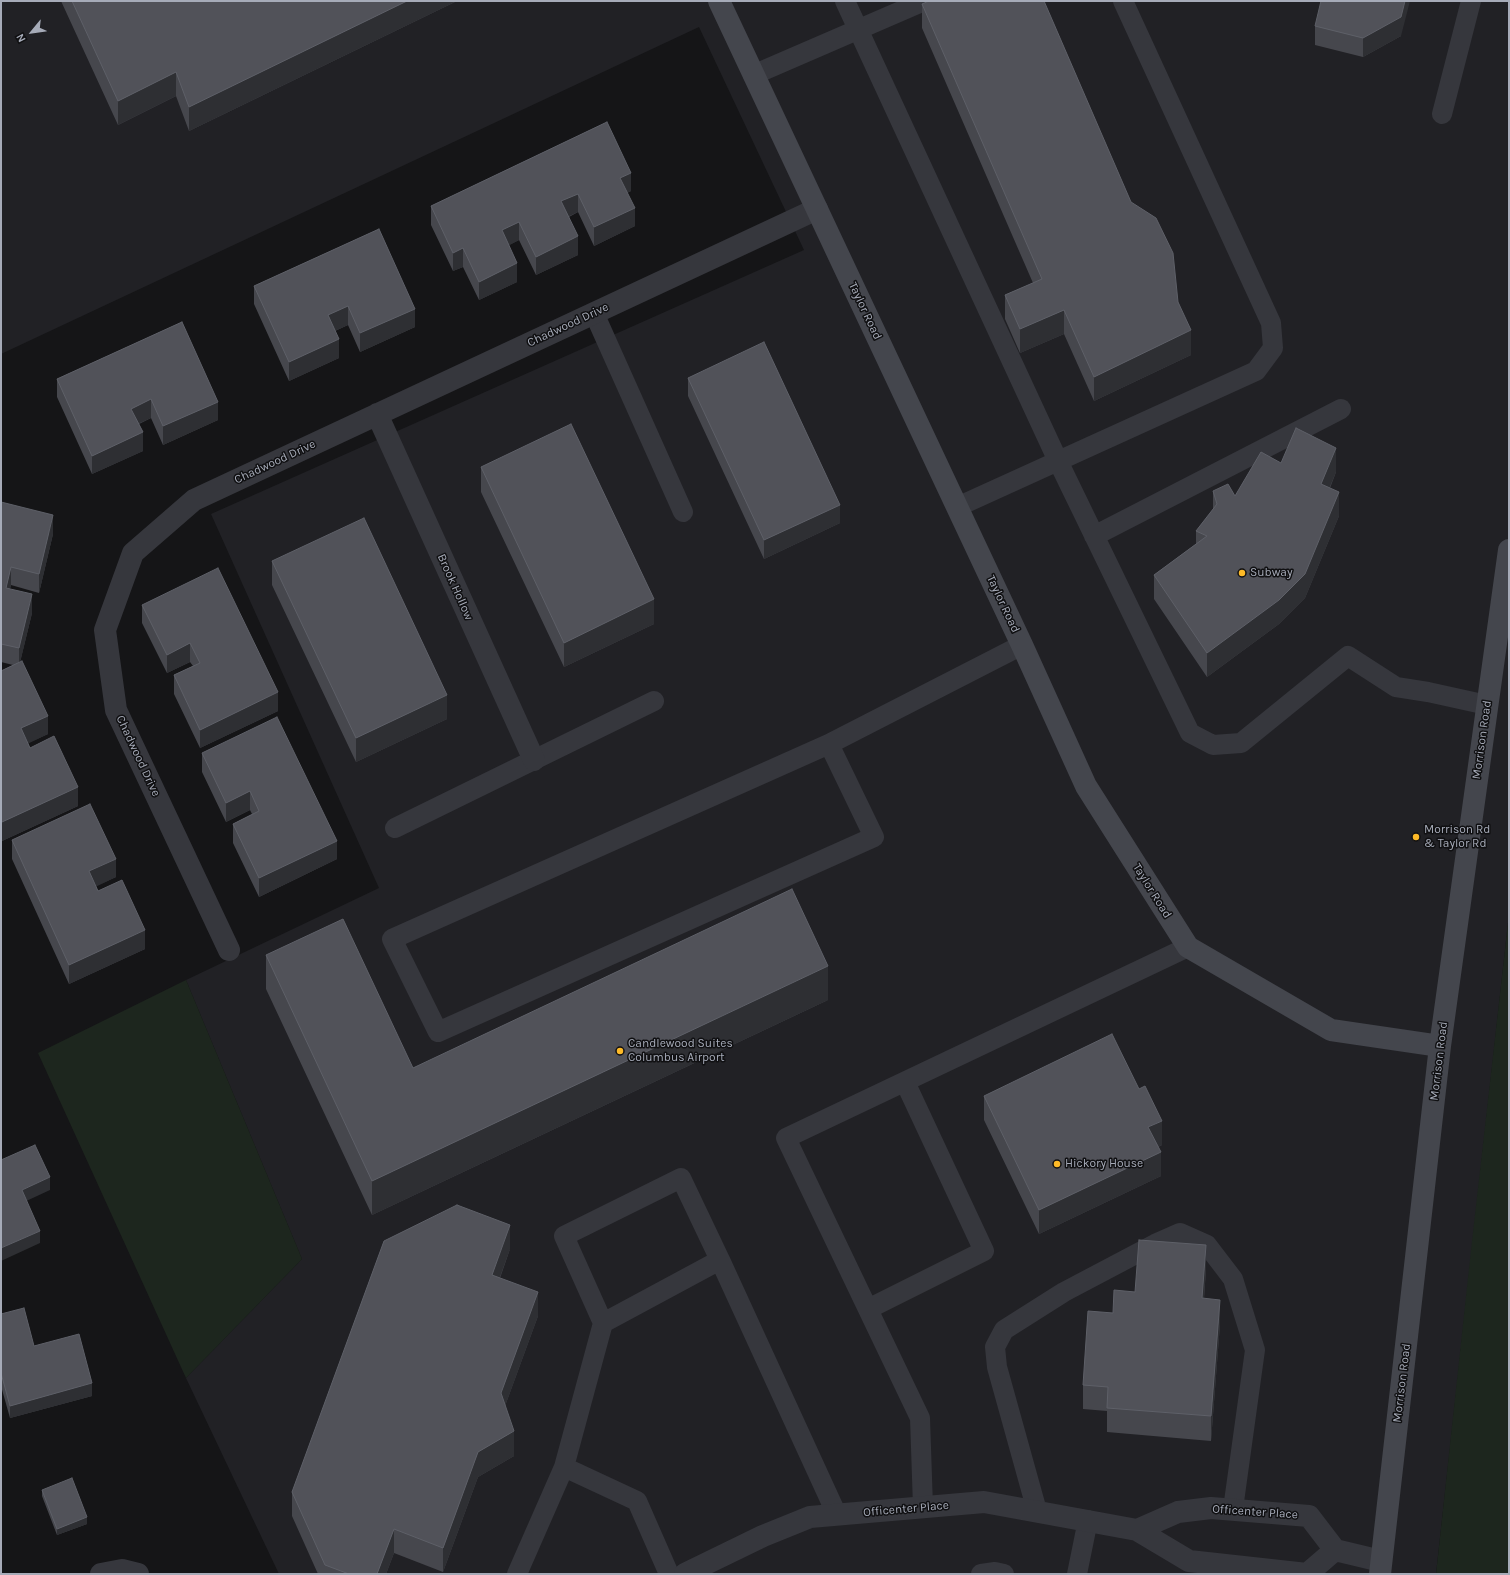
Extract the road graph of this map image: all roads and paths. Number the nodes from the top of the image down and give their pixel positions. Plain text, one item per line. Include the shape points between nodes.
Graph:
1 (718, 1) edge
2 (845, 1) edge
3 (924, 1) edge
4 (1123, 1) edge
5 (1471, 1) edge
6 (858, 30) junction
7 (753, 75) junction
8 (1442, 114) dead end
9 (816, 209) junction
10 (594, 313) junction
11 (1341, 409) dead end
12 (377, 414) junction
13 (1058, 462) junction
14 (958, 507) junction
15 (683, 512) dead end
16 (1094, 536) junction
17 (1509, 550) edge
18 (1022, 645) junction
19 (654, 701) dead end
20 (1487, 705) junction
21 (829, 744) junction
22 (534, 760) junction
23 (395, 828) dead end
24 (1188, 947) junction
25 (229, 950) dead end
26 (1440, 1046) junction
27 (904, 1082) junction
28 (720, 1260) junction
29 (868, 1309) junction
30 (603, 1323) junction
31 (564, 1467) junction
32 (923, 1507) junction
33 (1233, 1509) junction
34 (1037, 1511) junction
35 (837, 1515) junction
36 (1088, 1520) junction
37 (1137, 1530) junction
38 (1335, 1550) junction
39 (1380, 1568) edge
40 (101, 1574) edge
41 (138, 1574) edge
42 (517, 1574) edge
43 (669, 1574) edge
44 (686, 1574) edge
45 (981, 1574) edge
46 (1004, 1574) edge
47 (1077, 1574) edge

1 - 7 main road, Taylor Road
2 - 6 lane
3 - 6 lane
4 - 13 lane via 1271,323 1273,348 1256,371
5 - 8 lane
6 - 7 lane
6 - 13 lane
7 - 9 main road, Taylor Road
9 - 10 street, Chadwood Drive
9 - 14 main road, Taylor Road
10 - 12 street, Chadwood Drive
10 - 15 lane
11 - 16 lane
12 - 22 street, Brook Hollow
12 - 25 street, Chadwood Drive via 194,500 133,553 105,630 116,710
13 - 14 lane
13 - 16 lane
14 - 18 main road, Taylor Road
16 - 20 lane via 1190,733 1213,745 1241,743 1348,656 1396,687
17 - 20 main road, Morrison Road
18 - 21 lane
18 - 24 main road, Taylor Road via 1086,786
19 - 22 lane
20 - 26 main road, Morrison Road
21 - 21 lane via 392,939 438,1032 874,838
22 - 23 lane
24 - 26 main road, Taylor Road via 1331,1030
24 - 27 lane
26 - 39 main road, Morrison Road
27 - 29 lane via 984,1251
27 - 29 lane via 786,1138
28 - 30 lane
28 - 30 lane via 681,1178 564,1236
28 - 35 lane
29 - 32 lane via 920,1418
30 - 31 lane
31 - 42 lane
31 - 43 lane via 637,1501
32 - 34 street, Officenter Place via 984,1502
32 - 35 street, Officenter Place
33 - 34 lane via 1255,1350 1233,1279 1207,1245 1180,1233 1064,1292 1004,1330 995,1346 997,1367
33 - 37 street, Officenter Place via 1211,1508 1178,1512
33 - 38 street, Officenter Place via 1309,1516
34 - 36 street, Officenter Place
35 - 44 street, Officenter Place via 810,1517
36 - 37 street, Officenter Place
36 - 47 lane
37 - 38 street, Officenter Place via 1189,1561 1307,1574
38 - 39 street
40 - 41 street via 122,1570
45 - 46 lane

